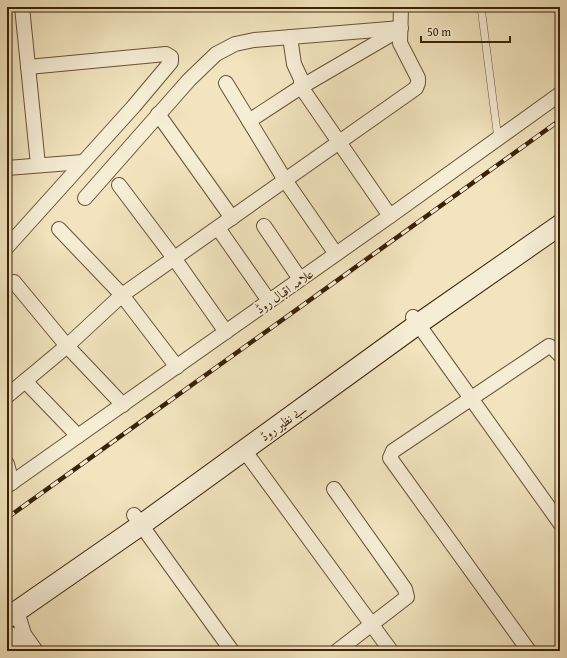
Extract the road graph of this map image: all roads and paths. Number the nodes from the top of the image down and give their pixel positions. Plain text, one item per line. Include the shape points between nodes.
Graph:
1 (22, 7) edge
2 (401, 7) edge
3 (481, 7) edge
4 (401, 28) junction
5 (290, 37) junction
6 (28, 67) junction
7 (226, 83) dead end
8 (301, 87) junction
9 (560, 94) edge
10 (158, 114) junction
11 (249, 121) junction
12 (498, 139) junction
13 (340, 142) junction
14 (83, 162) junction
15 (38, 165) junction
16 (7, 168) edge
17 (285, 180) junction
18 (119, 185) dead end
19 (85, 198) dead end
20 (560, 212) edge
21 (390, 216) junction
22 (232, 218) junction
23 (560, 225) edge
24 (264, 226) dead end
25 (218, 228) junction
26 (59, 229) dead end
27 (7, 247) edge
28 (336, 254) junction
29 (174, 258) junction
30 (300, 279) junction
31 (14, 282) dead end
32 (122, 295) junction
33 (269, 301) junction
34 (416, 321) junction
35 (226, 332) junction
36 (67, 346) junction
37 (560, 355) edge
38 (176, 367) junction
39 (25, 381) junction
40 (7, 396) edge
41 (470, 399) junction
42 (122, 405) junction
43 (78, 436) junction
44 (244, 450) junction
45 (7, 464) edge
46 (9, 485) edge
47 (334, 489) dead end
48 (138, 520) junction
49 (560, 523) edge
50 (10, 611) edge
51 (372, 624) junction
52 (7, 632) edge
53 (25, 651) edge
54 (36, 651) edge
55 (232, 651) edge
56 (337, 651) edge
57 (391, 651) edge
58 (529, 651) edge

1 - 6 street
2 - 4 street
3 - 12 lane
4 - 5 street
4 - 8 street
4 - 13 street via 400,43 418,78 416,88
5 - 8 street
5 - 10 street via 235,44 216,54
6 - 14 street via 166,54 171,57 171,62
6 - 15 street
7 - 11 street
8 - 11 street
8 - 13 street
9 - 12 street, علامہ اقبال روڈ
10 - 19 street
10 - 22 street
11 - 17 street
12 - 21 street, علامہ اقبال روڈ
13 - 17 street
13 - 21 street
14 - 15 street
14 - 27 street
15 - 16 street
17 - 22 street
17 - 28 street
18 - 29 street
20 - 34 main road
21 - 28 street, علامہ اقبال روڈ
22 - 25 street
23 - 34 main road, بے نظیر روڈ
24 - 30 street
25 - 29 street
25 - 33 street
26 - 32 street
28 - 30 street, علامہ اقبال روڈ
29 - 32 street
29 - 35 street
30 - 33 street, علامہ اقبال روڈ
31 - 36 street
32 - 36 street
32 - 38 street
33 - 35 street, علامہ اقبال روڈ
34 - 41 street
34 - 44 main road, بے نظیر روڈ
34 - 48 main road
35 - 38 street, علامہ اقبال روڈ
36 - 39 street
36 - 42 street
37 - 41 street via 549,346
38 - 42 street, علامہ اقبال روڈ
39 - 40 street
39 - 43 street
41 - 49 street
41 - 58 street via 393,451 390,458
42 - 43 street, علامہ اقبال روڈ
43 - 46 street, علامہ اقبال روڈ
44 - 48 main road, بے نظیر روڈ
44 - 51 street
45 - 46 street
47 - 51 street via 405,589 407,597
48 - 50 main road, بے نظیر روڈ
48 - 55 street
50 - 54 street
51 - 56 street
51 - 57 street
52 - 53 street

